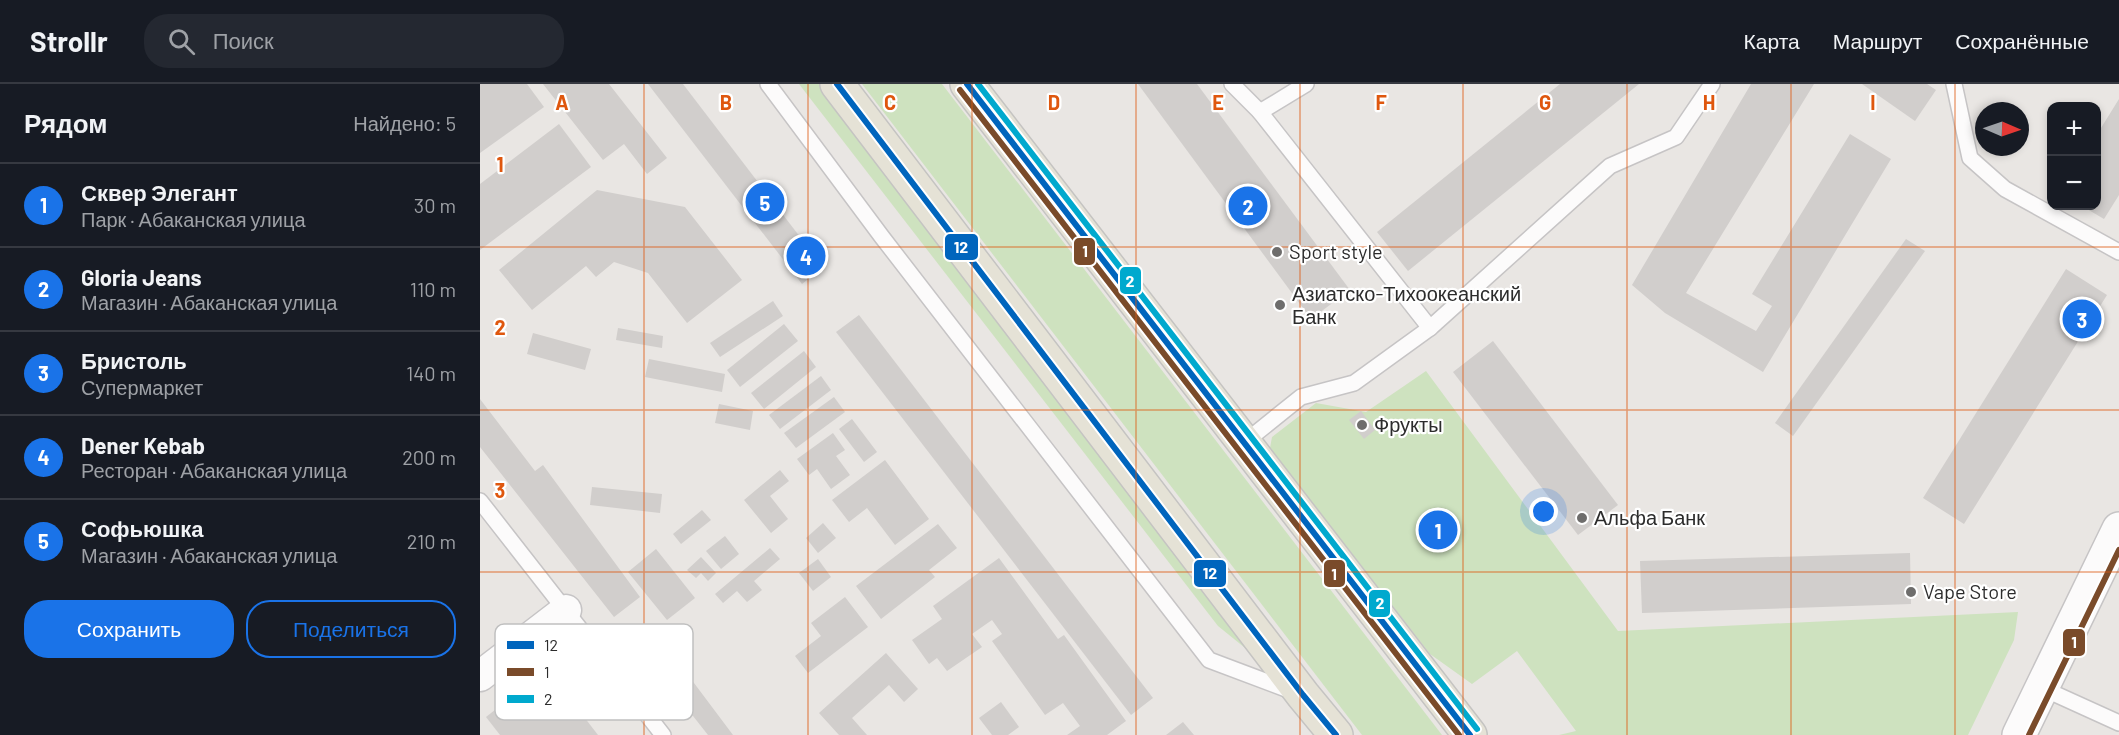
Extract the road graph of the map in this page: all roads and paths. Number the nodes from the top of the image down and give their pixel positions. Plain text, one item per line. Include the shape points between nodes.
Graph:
1 (768, 84) edge
2 (837, 84) edge
3 (967, 84) edge
4 (1232, 84) edge
5 (1306, 84) edge
6 (1712, 84) edge
7 (1954, 84) edge
8 (1260, 112) junction
9 (2119, 252) edge
10 (1430, 328) junction
11 (1245, 442) junction
12 (480, 501) edge
13 (2119, 529) edge
14 (566, 610) junction
15 (548, 624) edge
16 (577, 624) edge
17 (495, 664) edge
18 (480, 676) edge
19 (2042, 688) junction
20 (1303, 695) junction
21 (651, 720) edge
22 (2119, 723) edge
23 (663, 735) edge
24 (1336, 735) edge
25 (1470, 735) edge
26 (2019, 735) edge

1 - 20 lane via 889,247 1209,660
2 - 20 main road
3 - 11 main road
4 - 8 lane
5 - 8 lane
6 - 10 lane via 1676,137 1610,166
7 - 9 lane via 1970,158 2005,189
8 - 10 lane
10 - 11 lane via 1354,383 1301,397
11 - 25 main road
12 - 14 lane
13 - 19 street
14 - 15 street
14 - 16 lane
17 - 18 street
19 - 22 lane
19 - 26 street
20 - 24 main road
21 - 23 lane

